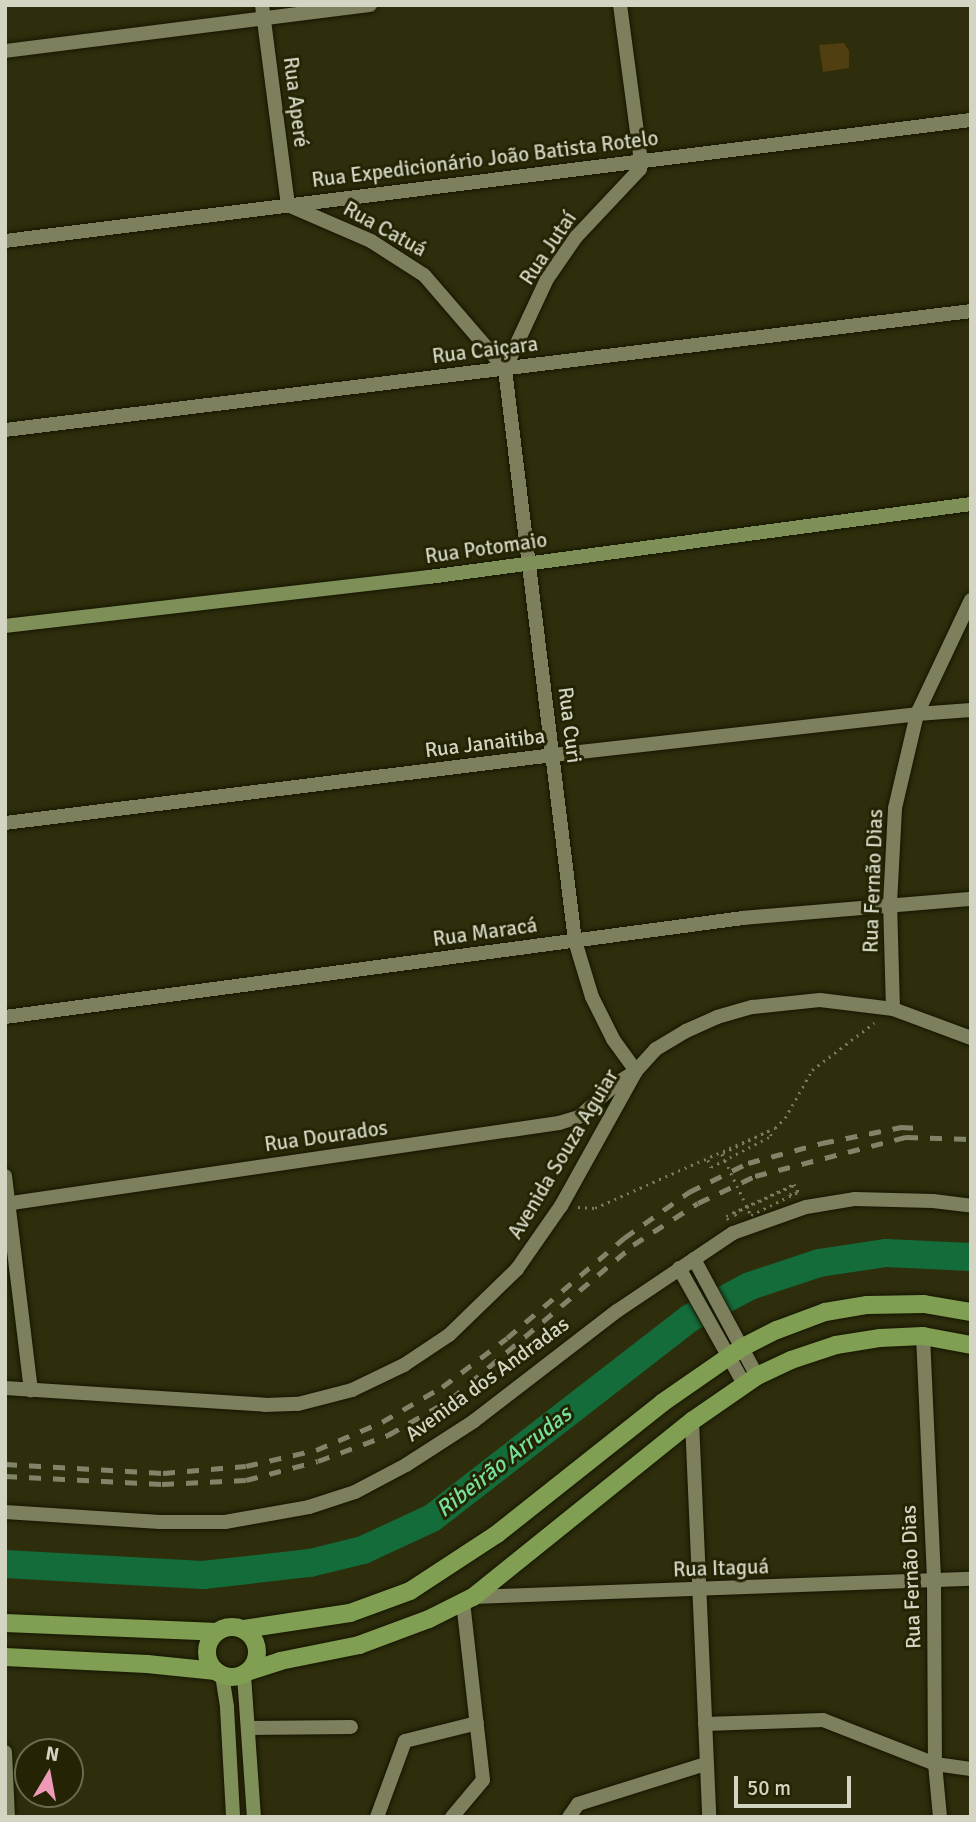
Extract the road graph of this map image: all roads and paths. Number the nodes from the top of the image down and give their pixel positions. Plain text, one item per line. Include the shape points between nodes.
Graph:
1 (370, 5) edge
2 (620, 5) edge
3 (263, 12) edge
4 (5, 51) edge
5 (971, 120) edge
6 (641, 162) junction
7 (288, 205) junction
8 (5, 241) edge
9 (971, 312) edge
10 (505, 369) junction
11 (5, 430) edge
12 (971, 504) edge
13 (528, 563) junction
14 (971, 600) edge
15 (5, 626) edge
16 (971, 710) edge
17 (917, 713) junction
18 (553, 755) junction
19 (5, 822) edge
20 (971, 899) edge
21 (891, 904) junction
22 (575, 941) junction
23 (893, 1009) junction
24 (5, 1017) edge
25 (971, 1038) edge
26 (636, 1071) junction
27 (708, 1161) junction
28 (5, 1176) edge
29 (7, 1204) edge
30 (561, 1206) junction
31 (971, 1206) edge
32 (750, 1214) dead end
33 (735, 1226) junction
34 (698, 1266) junction
35 (682, 1274) junction
36 (971, 1312) edge
37 (923, 1336) junction
38 (971, 1345) edge
39 (734, 1346) junction
40 (751, 1380) junction
41 (5, 1388) edge
42 (31, 1390) junction
43 (692, 1421) junction
44 (5, 1512) edge
45 (971, 1579) edge
46 (934, 1581) junction
47 (699, 1589) junction
48 (467, 1605) junction
49 (5, 1623) edge
50 (244, 1629) junction
51 (216, 1632) junction
52 (5, 1657) edge
53 (219, 1673) junction
54 (247, 1673) junction
55 (477, 1723) junction
56 (705, 1724) junction
57 (352, 1727) dead end
58 (248, 1728) junction
59 (5, 1752) edge
60 (706, 1764) junction
61 (935, 1764) junction
62 (971, 1769) edge
63 (8, 1817) edge
64 (233, 1817) edge
65 (254, 1817) edge
66 (377, 1817) edge
67 (452, 1817) edge
68 (569, 1817) edge
69 (709, 1817) edge
70 (940, 1817) edge

1 - 3 street
2 - 6 street
3 - 4 street
3 - 7 street, Rua Aperé
5 - 6 street, Rua Expedicionário João Batista Rotelo
6 - 7 street, Rua Expedicionário João Batista Rotelo
6 - 10 street, Rua Jutaí via 640,169 576,237 547,279
7 - 8 street, Rua Expedicionário João Batista Rotelo
7 - 10 street, Rua Catuá via 371,241 424,275
9 - 10 street, Rua Caiçara
10 - 11 street, Rua Caiçara
10 - 13 street, Rua Curi
12 - 13 street, Rua Potomaio
13 - 15 street, Rua Potomaio
13 - 18 street, Rua Curi
14 - 17 street, Rua Fernão Dias
16 - 17 street, Rua Janaitiba
17 - 18 street, Rua Janaitiba
17 - 21 street, Rua Fernão Dias via 895,808
18 - 19 street, Rua Janaitiba
18 - 22 street, Rua Curi
20 - 21 street, Rua Maracá
21 - 22 street, Rua Maracá
21 - 23 street, Rua Fernão Dias
22 - 24 street, Rua Maracá
22 - 26 street, Rua Curi via 592,997
23 - 25 street, Avenida Souza Aguiar
23 - 26 street, Avenida Souza Aguiar via 820,1000 753,1007 686,1031 656,1049
23 - 27 path via 812,1070 775,1128
26 - 29 street, Rua Dourados via 579,1117 559,1123
26 - 30 street, Avenida Souza Aguiar
27 - 30 path via 595,1208
27 - 33 path, bridge via 711,1167 723,1161 735,1155 747,1149 771,1136 769,1131 722,1154 728,1166 733,1179 745,1203 751,1215 797,1192 794,1185 758,1202 746,1207 734,1213
28 - 29 street
29 - 42 street
30 - 42 street, Avenida Souza Aguiar via 517,1269 449,1335 404,1365 352,1390 298,1404 265,1405
31 - 33 street, Avenida dos Andradas via 855,1199
32 - 33 path, bridge via 798,1191 794,1184 726,1216
33 - 34 street, Avenida dos Andradas
34 - 35 street, Avenida dos Andradas
34 - 39 street
35 - 39 street
35 - 44 street, Avenida dos Andradas via 617,1311 474,1421 355,1492 309,1507 225,1522
36 - 39 main road via 912,1304 846,1308
37 - 38 main road
37 - 40 main road via 836,1345
37 - 46 street, Rua Fernão Dias
39 - 40 street
39 - 50 main road via 497,1534 410,1591 351,1613
40 - 43 main road
41 - 42 street, Avenida Souza Aguiar
43 - 47 street
43 - 48 main road
45 - 46 street, Rua Itaguá
46 - 47 street, Rua Itaguá
46 - 61 street, Rua Fernão Dias
47 - 48 street, Rua Itaguá
47 - 56 street
48 - 54 main road via 359,1645 280,1661
48 - 55 street
49 - 51 main road
50 - 51 main road
50 - 54 main road via 258,1648 258,1657
51 - 53 main road via 207,1655
52 - 53 main road via 160,1665
53 - 54 main road
53 - 64 street via 227,1708
54 - 58 street
55 - 66 street via 405,1741
55 - 67 street via 483,1780
56 - 60 street
56 - 61 street via 823,1720
57 - 58 street
58 - 65 street
59 - 63 street
60 - 68 street via 578,1804
60 - 69 street
61 - 62 street
61 - 70 street, Rua Fernão Dias

